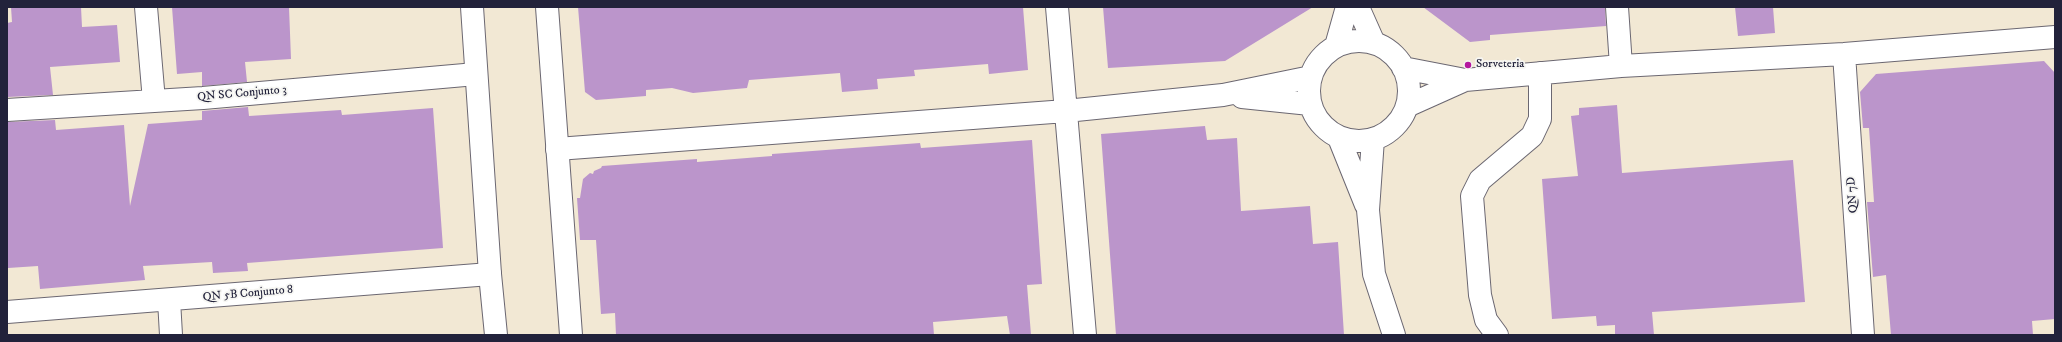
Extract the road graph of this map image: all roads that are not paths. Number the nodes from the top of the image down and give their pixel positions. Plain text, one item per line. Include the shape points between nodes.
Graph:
1 (146, 7) edge
2 (472, 7) edge
3 (547, 7) edge
4 (1057, 7) edge
5 (1347, 7) edge
6 (1358, 7) edge
7 (1617, 7) edge
8 (2055, 37) edge
9 (1374, 44) junction
10 (1336, 46) junction
11 (1844, 54) junction
12 (1621, 66) junction
13 (1403, 68) junction
14 (1540, 73) junction
15 (476, 74) junction
16 (1311, 76) junction
17 (1465, 80) junction
18 (1223, 95) junction
19 (154, 101) junction
20 (1310, 104) junction
21 (1407, 106) junction
22 (7, 110) edge
23 (1066, 111) junction
24 (1339, 138) junction
25 (1373, 139) junction
26 (557, 149) junction
27 (1368, 210) junction
28 (490, 274) junction
29 (169, 300) junction
30 (7, 312) edge
31 (171, 335) edge
32 (496, 335) edge
33 (571, 335) edge
34 (1085, 335) edge
35 (1394, 335) edge
36 (1497, 335) edge
37 (1863, 335) edge

1 - 19 street
2 - 15 street
3 - 26 street
4 - 23 street
5 - 10 street
6 - 9 street
7 - 12 street
8 - 11 street
9 - 10 street via 1348,42
9 - 13 street via 1390,53
10 - 16 street via 1320,59
11 - 12 street
11 - 37 street, QN 7D
12 - 14 street
13 - 17 street
13 - 21 street via 1409,86
14 - 17 street
14 - 36 street via 1540,119 1532,136 1480,180 1472,196 1480,295 1486,320
15 - 19 street, QN SC Conjunto 3
15 - 28 street
16 - 18 street
16 - 20 street
17 - 21 street
18 - 20 street
18 - 23 street
19 - 22 street, QN SC Conjunto 3
20 - 24 street via 1321,124
21 - 25 street via 1394,127
23 - 26 street
23 - 34 street
24 - 25 street via 1356,141
24 - 27 street
25 - 27 street
26 - 33 street
27 - 35 street via 1374,274
28 - 29 street, QN 5B Conjunto 8
28 - 32 street
29 - 30 street, QN 5B Conjunto 8
29 - 31 street

